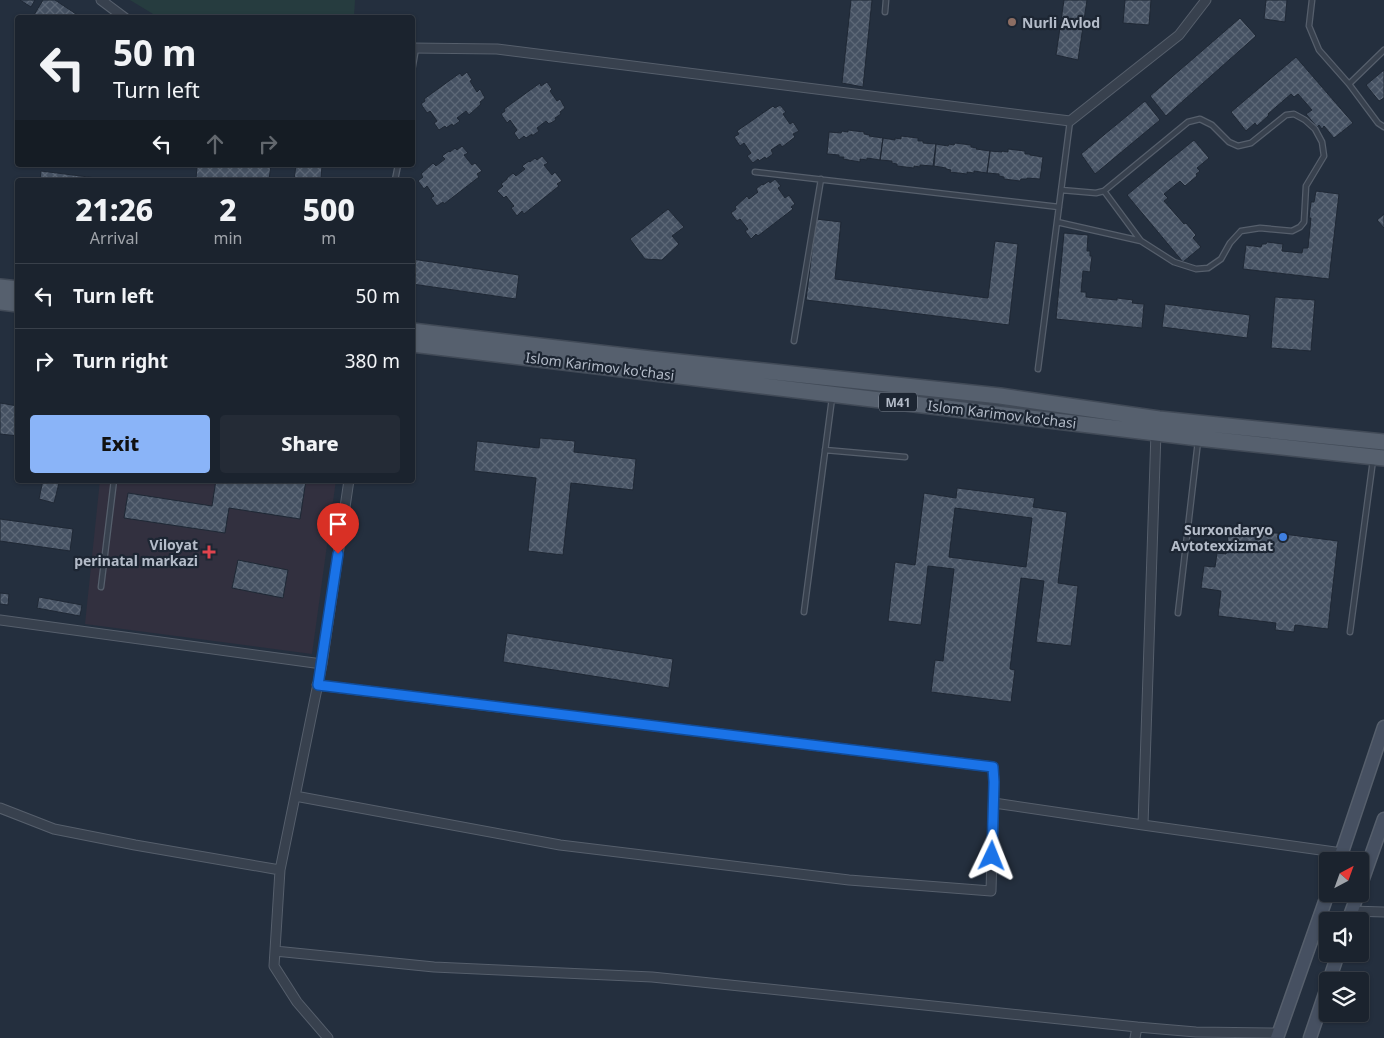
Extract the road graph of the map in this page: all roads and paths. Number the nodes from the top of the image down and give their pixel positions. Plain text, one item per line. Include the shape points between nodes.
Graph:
1 (101, 0) edge
2 (886, 0) edge
3 (1206, 0) edge
4 (1312, 0) edge
5 (885, 12) dead end
6 (121, 15) edge
7 (415, 48) edge
8 (1384, 50) edge
9 (1349, 84) junction
10 (1070, 121) junction
11 (1384, 127) edge
12 (755, 172) dead end
13 (821, 179) junction
14 (1061, 190) junction
15 (1104, 191) junction
16 (1059, 207) junction
17 (1057, 222) junction
18 (1142, 241) junction
19 (0, 287) edge
20 (15, 289) edge
21 (0, 302) edge
22 (15, 304) edge
23 (415, 331) edge
24 (794, 341) dead end
25 (415, 344) edge
26 (1038, 369) dead end
27 (832, 394) junction
28 (1156, 432) junction
29 (1198, 438) junction
30 (1384, 442) edge
31 (825, 450) junction
32 (905, 457) dead end
33 (1379, 457) edge
34 (114, 483) edge
35 (349, 483) edge
36 (100, 587) dead end
37 (804, 612) dead end
38 (1178, 613) dead end
39 (0, 620) edge
40 (1350, 632) dead end
41 (322, 664) junction
42 (318, 685) junction
43 (1384, 727) edge
44 (295, 796) junction
45 (994, 803) junction
46 (0, 808) edge
47 (1384, 820) edge
48 (1143, 825) junction
49 (1342, 852) edge
50 (1319, 854) edge
51 (1369, 862) edge
52 (280, 870) junction
53 (1325, 902) edge
54 (1384, 912) edge
55 (1369, 914) edge
56 (275, 951) junction
57 (1319, 1010) edge
58 (1137, 1027) junction
59 (1278, 1036) edge
60 (328, 1038) edge
61 (1134, 1038) edge
62 (1310, 1038) edge

1 - 6 street
2 - 5 lane
3 - 10 street via 1179,35
4 - 9 lane via 1309,26 1318,50
7 - 10 street via 497,49
8 - 9 lane
9 - 11 lane
10 - 14 lane
12 - 13 lane
13 - 16 lane
13 - 24 lane
14 - 15 lane
14 - 16 lane
15 - 18 lane
15 - 18 lane via 1188,122 1200,119 1212,125 1228,142 1238,146 1251,143 1286,115 1294,114 1315,129 1322,142 1324,156 1306,186 1304,222 1300,227 1292,231 1260,228 1241,231 1221,259 1208,268 1196,269 1174,262
16 - 17 lane
17 - 18 lane
17 - 26 lane
19 - 20 main road
21 - 22 main road
23 - 30 main road, Islom Karimov ko'chasi / M41 via 651,360 1000,396 1159,419
25 - 27 main road, Islom Karimov ko'chasi / M41
27 - 28 main road, Islom Karimov ko'chasi / M41
27 - 31 lane
28 - 29 main road, Islom Karimov ko'chasi / M41
28 - 48 street
29 - 33 main road, Islom Karimov ko'chasi / M41
29 - 38 lane
31 - 32 lane
31 - 37 lane
33 - 40 lane
34 - 36 lane
35 - 41 street
39 - 41 street
41 - 42 street
42 - 44 street
42 - 45 street via 993,767
43 - 49 street
44 - 45 street via 560,845 849,880 991,891
44 - 52 street
45 - 48 street
46 - 52 street via 54,829
47 - 51 street
48 - 50 street
52 - 56 street
53 - 59 street
54 - 55 street
56 - 58 street via 434,967 652,977
56 - 60 street via 274,966 297,1002
57 - 62 street
58 - 59 street
58 - 61 street

